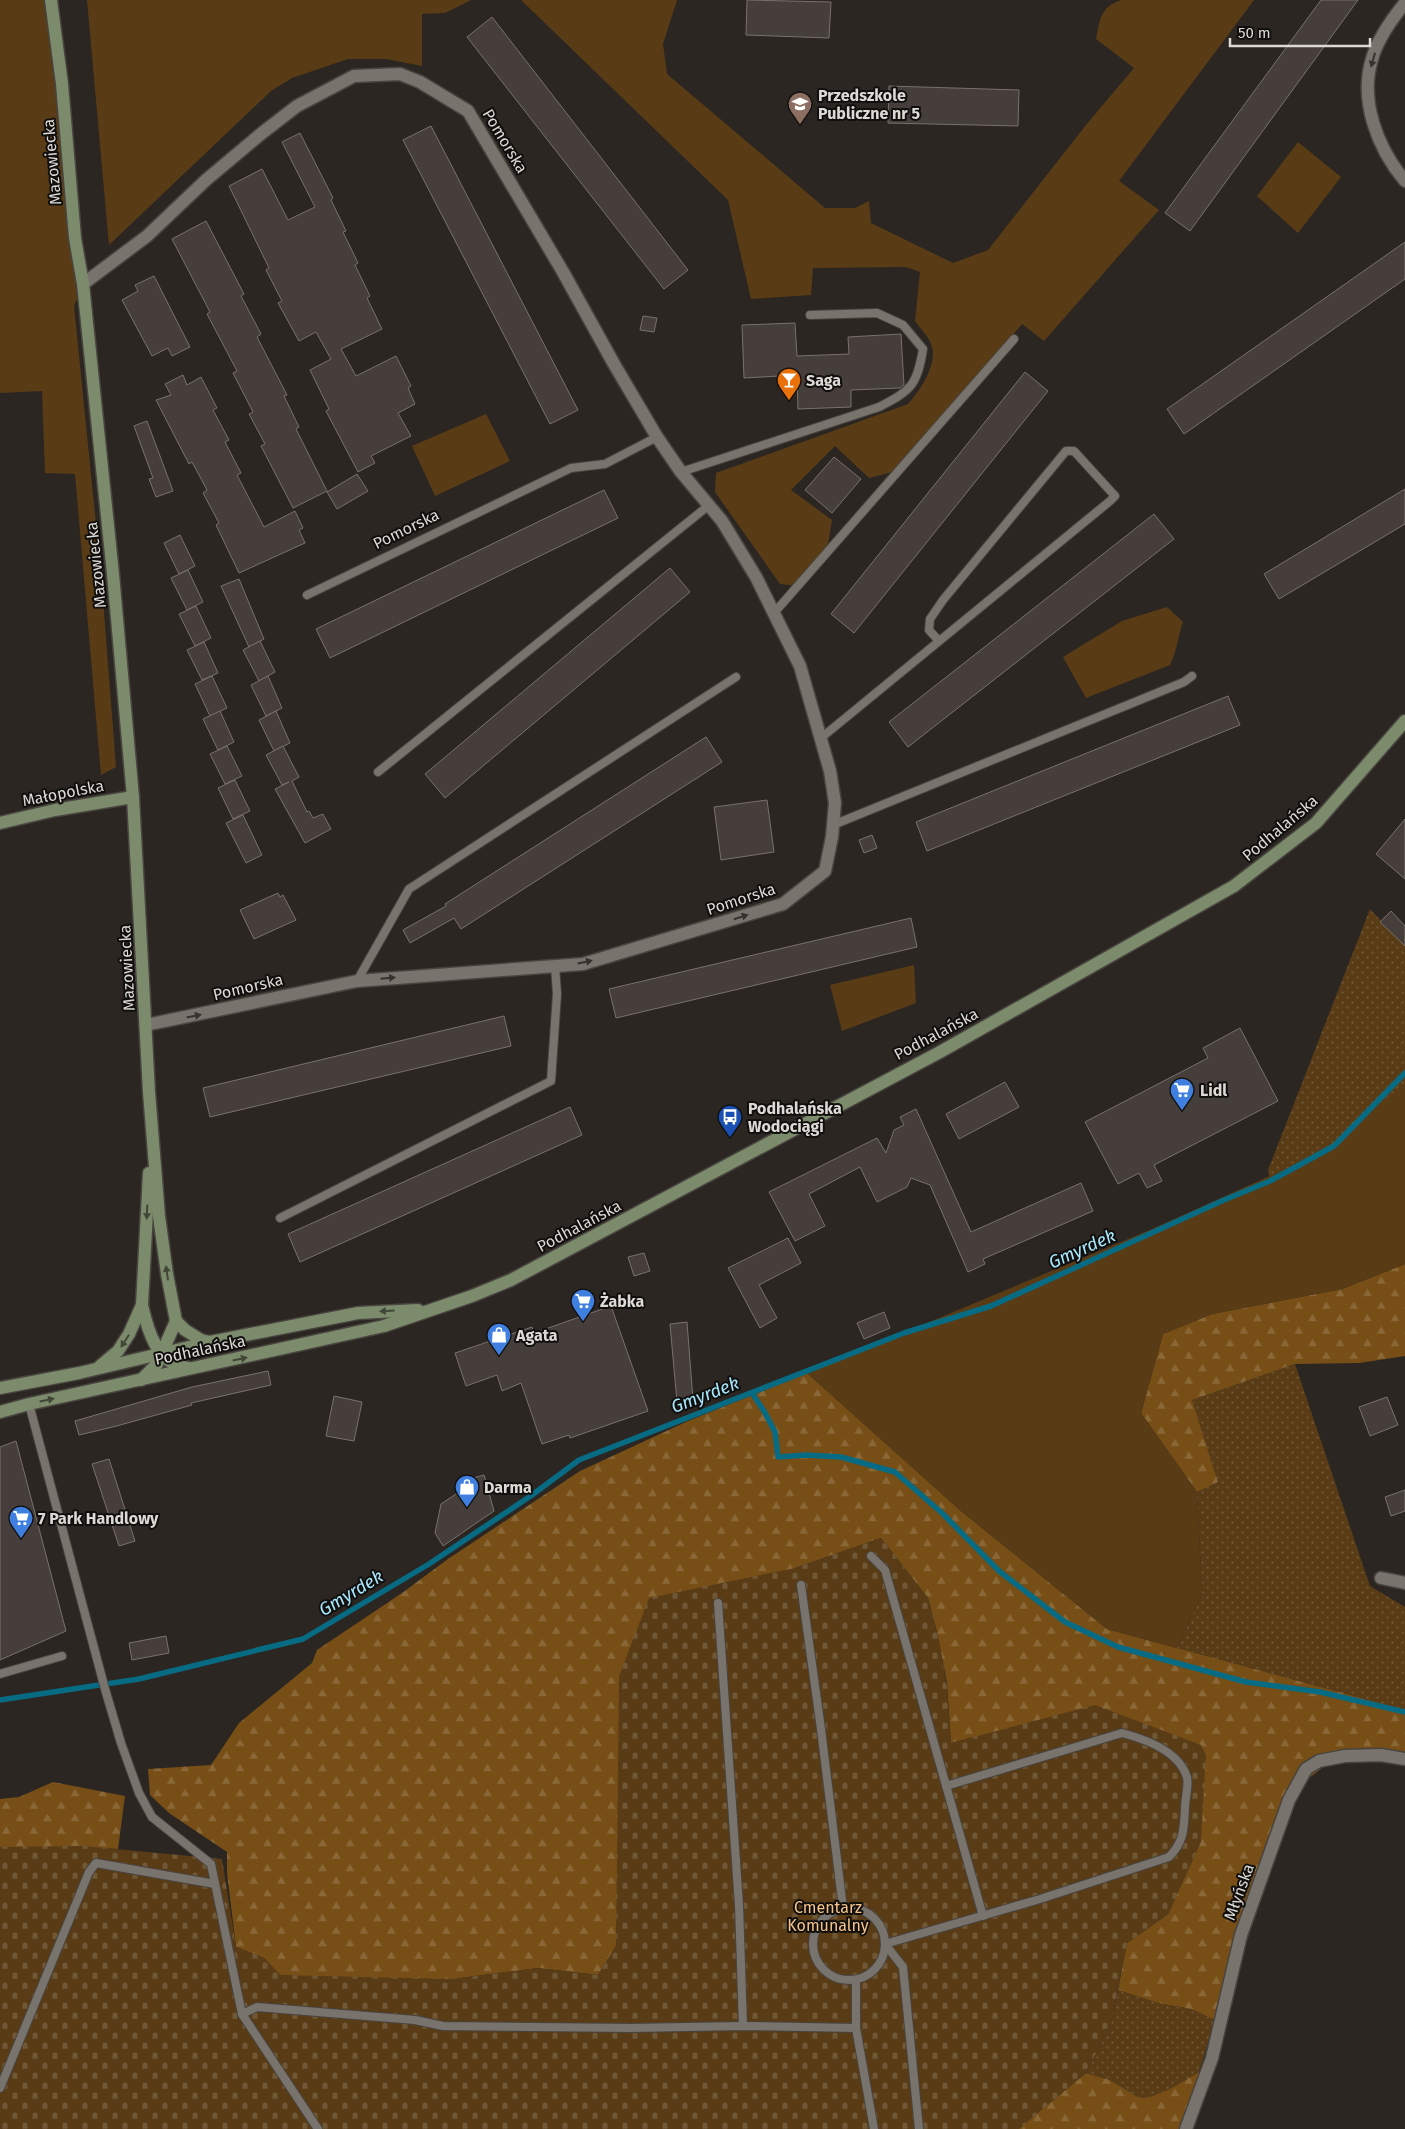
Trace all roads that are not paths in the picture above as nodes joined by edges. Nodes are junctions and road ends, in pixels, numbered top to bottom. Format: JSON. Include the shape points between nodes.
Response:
{"nodes":[{"id":1,"x":51,"y":0,"type":"edge"},
{"id":2,"x":1405,"y":3,"type":"edge"},
{"id":3,"x":1405,"y":181,"type":"edge"},
{"id":4,"x":83,"y":284,"type":"junction"},
{"id":5,"x":810,"y":315,"type":"dead end"},
{"id":6,"x":1014,"y":339,"type":"dead end"},
{"id":7,"x":656,"y":436,"type":"junction"},
{"id":8,"x":681,"y":472,"type":"junction"},
{"id":9,"x":708,"y":506,"type":"junction"},
{"id":10,"x":307,"y":595,"type":"dead end"},
{"id":11,"x":774,"y":613,"type":"junction"},
{"id":12,"x":939,"y":641,"type":"junction"},
{"id":13,"x":1192,"y":676,"type":"dead end"},
{"id":14,"x":736,"y":677,"type":"dead end"},
{"id":15,"x":1405,"y":721,"type":"edge"},
{"id":16,"x":821,"y":738,"type":"junction"},
{"id":17,"x":378,"y":772,"type":"dead end"},
{"id":18,"x":133,"y":798,"type":"junction"},
{"id":19,"x":0,"y":823,"type":"edge"},
{"id":20,"x":833,"y":825,"type":"junction"},
{"id":21,"x":555,"y":966,"type":"junction"},
{"id":22,"x":357,"y":980,"type":"junction"},
{"id":23,"x":146,"y":1025,"type":"junction"},
{"id":24,"x":152,"y":1128,"type":"junction"},
{"id":25,"x":280,"y":1218,"type":"dead end"},
{"id":26,"x":142,"y":1305,"type":"junction"},
{"id":27,"x":436,"y":1309,"type":"junction"},
{"id":28,"x":176,"y":1321,"type":"junction"},
{"id":29,"x":210,"y":1342,"type":"junction"},
{"id":30,"x":162,"y":1353,"type":"junction"},
{"id":31,"x":96,"y":1368,"type":"junction"},
{"id":32,"x":192,"y":1369,"type":"junction"},
{"id":33,"x":140,"y":1380,"type":"junction"},
{"id":34,"x":0,"y":1388,"type":"edge"},
{"id":35,"x":29,"y":1404,"type":"junction"},
{"id":36,"x":0,"y":1412,"type":"edge"},
{"id":37,"x":871,"y":1556,"type":"dead end"},
{"id":38,"x":1381,"y":1578,"type":"dead end"},
{"id":39,"x":1405,"y":1583,"type":"edge"},
{"id":40,"x":801,"y":1585,"type":"dead end"},
{"id":41,"x":718,"y":1603,"type":"dead end"},
{"id":42,"x":62,"y":1656,"type":"dead end"},
{"id":43,"x":0,"y":1674,"type":"edge"},
{"id":44,"x":1405,"y":1759,"type":"edge"},
{"id":45,"x":946,"y":1786,"type":"junction"},
{"id":46,"x":216,"y":1884,"type":"junction"},
{"id":47,"x":842,"y":1908,"type":"junction"},
{"id":48,"x":983,"y":1916,"type":"junction"},
{"id":49,"x":885,"y":1944,"type":"junction"},
{"id":50,"x":856,"y":1980,"type":"junction"},
{"id":51,"x":242,"y":2014,"type":"junction"},
{"id":52,"x":743,"y":2026,"type":"junction"},
{"id":53,"x":856,"y":2028,"type":"junction"},
{"id":54,"x":0,"y":2088,"type":"edge"},
{"id":55,"x":318,"y":2129,"type":"edge"},
{"id":56,"x":874,"y":2129,"type":"edge"},
{"id":57,"x":919,"y":2129,"type":"edge"},
{"id":58,"x":1186,"y":2129,"type":"edge"}],
"edges":[{"from":1,"to":4,"type":"street","name":"Mazowiecka","via":[[62,84],[75,238]]},
{"from":2,"to":3,"type":"street","one_way":true,"via":[[1382,36],[1372,59],[1367,90],[1376,132],[1384,151]]},
{"from":4,"to":7,"type":"street","name":"Pomorska","via":[[146,236],[206,180],[297,106],[354,76],[400,74],[420,82],[468,111]]},
{"from":4,"to":18,"type":"street","name":"Mazowiecka"},
{"from":5,"to":8,"type":"lane","via":[[877,313],[903,325],[923,348],[919,373],[904,394],[879,407]]},
{"from":6,"to":11,"type":"lane"},
{"from":7,"to":8,"type":"street","name":"Pomorska"},
{"from":7,"to":10,"type":"lane","name":"Pomorska","via":[[605,464],[571,468]]},
{"from":8,"to":9,"type":"street","name":"Pomorska"},
{"from":9,"to":11,"type":"street","name":"Pomorska","via":[[722,521]]},
{"from":9,"to":17,"type":"lane"},
{"from":11,"to":16,"type":"street","name":"Pomorska","via":[[800,666]]},
{"from":12,"to":12,"type":"lane","via":[[930,630],[930,619],[943,600],[1066,451],[1074,451],[1116,496]]},
{"from":12,"to":16,"type":"lane"},
{"from":13,"to":20,"type":"lane"},
{"from":14,"to":22,"type":"lane","via":[[409,889]]},
{"from":15,"to":27,"type":"street","name":"Podhalańska","via":[[1316,823],[1234,886],[940,1052],[511,1280]]},
{"from":16,"to":20,"type":"street","name":"Pomorska","via":[[835,803]]},
{"from":18,"to":19,"type":"street","name":"Małopolska","via":[[55,810]]},
{"from":18,"to":23,"type":"street","name":"Mazowiecka"},
{"from":21,"to":20,"type":"street","name":"Pomorska","one_way":true,"via":[[583,964],[783,904],[825,871]]},
{"from":22,"to":21,"type":"street","name":"Pomorska","one_way":true},
{"from":21,"to":25,"type":"lane","via":[[557,994],[552,1081]]},
{"from":23,"to":22,"type":"street","name":"Pomorska","one_way":true},
{"from":23,"to":24,"type":"street","name":"Mazowiecka"},
{"from":24,"to":26,"type":"street","name":"Mazowiecka","one_way":true},
{"from":28,"to":24,"type":"street","name":"Mazowiecka","one_way":true,"via":[[166,1274]]},
{"from":26,"to":30,"type":"street","name":"Mazowiecka","via":[[148,1332]]},
{"from":26,"to":31,"type":"street","name":"Mazowiecka","one_way":true,"via":[[118,1351]]},
{"from":27,"to":29,"type":"street","name":"Podhalańska","one_way":true,"via":[[358,1313]]},
{"from":32,"to":27,"type":"street","name":"Podhalańska","one_way":true,"via":[[384,1326]]},
{"from":28,"to":29,"type":"street","via":[[201,1340]]},
{"from":28,"to":30,"type":"street"},
{"from":29,"to":30,"type":"street","name":"Podhalańska"},
{"from":30,"to":31,"type":"street","name":"Podhalańska"},
{"from":30,"to":32,"type":"street","name":"Mazowiecka","via":[[175,1366]]},
{"from":30,"to":33,"type":"street","via":[[157,1364]]},
{"from":31,"to":34,"type":"street","name":"Podhalańska"},
{"from":32,"to":33,"type":"street","name":"Podhalańska"},
{"from":35,"to":33,"type":"street","name":"Podhalańska","one_way":true},
{"from":35,"to":36,"type":"street","name":"Podhalańska"},
{"from":35,"to":46,"type":"lane","via":[[105,1689],[138,1793],[152,1817],[211,1864]]},
{"from":37,"to":45,"type":"lane","via":[[885,1570]]},
{"from":38,"to":39,"type":"street"},
{"from":40,"to":47,"type":"lane","via":[[822,1729]]},
{"from":41,"to":52,"type":"lane","via":[[739,1906]]},
{"from":42,"to":43,"type":"lane"},
{"from":44,"to":58,"type":"street","name":"Młyńska","via":[[1381,1755],[1345,1756],[1319,1761],[1306,1769],[1289,1800],[1241,1935],[1212,2058]]},
{"from":45,"to":48,"type":"lane"},
{"from":45,"to":48,"type":"lane","via":[[1122,1733],[1147,1739],[1175,1758],[1187,1777],[1184,1827],[1179,1847],[1169,1858]]},
{"from":46,"to":51,"type":"lane"},
{"from":46,"to":54,"type":"lane","via":[[96,1863],[89,1872]]},
{"from":47,"to":49,"type":"lane","via":[[855,1908],[872,1916],[883,1932]]},
{"from":47,"to":50,"type":"lane","via":[[822,1918],[812,1939],[813,1951],[820,1966],[833,1977]]},
{"from":48,"to":49,"type":"lane"},
{"from":49,"to":50,"type":"lane","via":[[877,1967],[868,1976]]},
{"from":49,"to":57,"type":"lane","via":[[903,1967]]},
{"from":50,"to":53,"type":"lane"},
{"from":51,"to":52,"type":"lane","via":[[257,2007],[415,2020],[443,2026]]},
{"from":51,"to":55,"type":"lane"},
{"from":52,"to":53,"type":"lane"},
{"from":53,"to":56,"type":"lane"}]}
